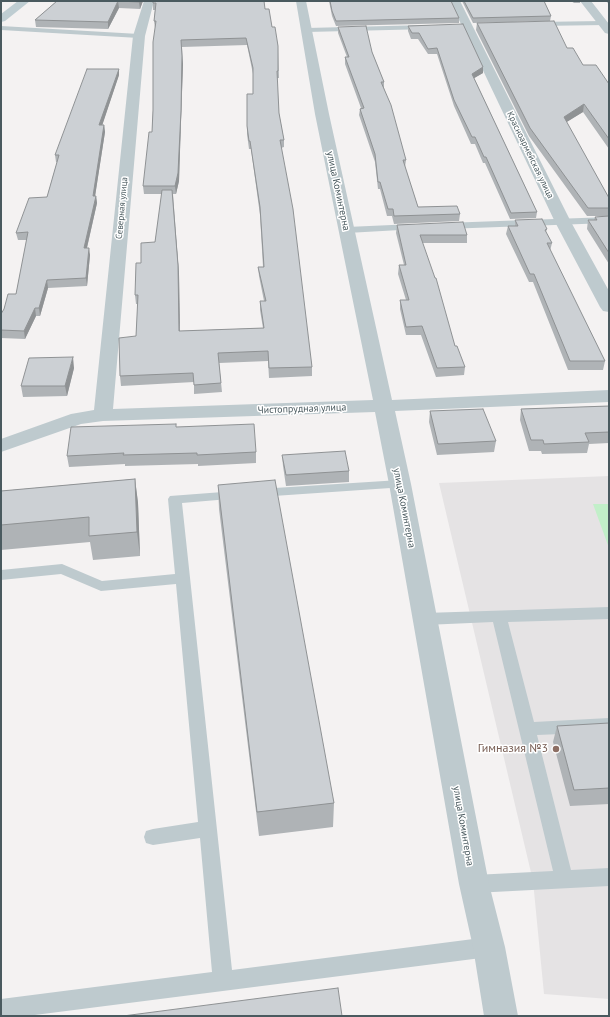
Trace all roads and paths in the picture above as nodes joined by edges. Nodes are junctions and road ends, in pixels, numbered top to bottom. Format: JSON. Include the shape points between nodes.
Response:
{"nodes":[{"id":1,"x":25,"y":1,"type":"edge"},
{"id":2,"x":149,"y":1,"type":"edge"},
{"id":3,"x":301,"y":1,"type":"edge"},
{"id":4,"x":455,"y":1,"type":"edge"},
{"id":5,"x":585,"y":1,"type":"edge"},
{"id":6,"x":1,"y":19,"type":"edge"},
{"id":7,"x":530,"y":24,"type":"edge"},
{"id":8,"x":434,"y":27,"type":"edge"},
{"id":9,"x":606,"y":27,"type":"edge"},
{"id":10,"x":1,"y":28,"type":"edge"},
{"id":11,"x":307,"y":30,"type":"junction"},
{"id":12,"x":139,"y":36,"type":"junction"},
{"id":13,"x":609,"y":220,"type":"edge"},
{"id":14,"x":563,"y":222,"type":"junction"},
{"id":15,"x":347,"y":230,"type":"junction"},
{"id":16,"x":609,"y":307,"type":"edge"},
{"id":17,"x":609,"y":396,"type":"edge"},
{"id":18,"x":383,"y":406,"type":"junction"},
{"id":19,"x":102,"y":415,"type":"junction"},
{"id":20,"x":1,"y":446,"type":"edge"},
{"id":21,"x":400,"y":484,"type":"junction"},
{"id":22,"x":1,"y":575,"type":"edge"},
{"id":23,"x":183,"y":578,"type":"junction"},
{"id":24,"x":609,"y":613,"type":"edge"},
{"id":25,"x":499,"y":617,"type":"junction"},
{"id":26,"x":425,"y":619,"type":"junction"},
{"id":27,"x":609,"y":725,"type":"edge"},
{"id":28,"x":526,"y":729,"type":"junction"},
{"id":29,"x":208,"y":829,"type":"junction"},
{"id":30,"x":153,"y":837,"type":"dead end"},
{"id":31,"x":609,"y":876,"type":"edge"},
{"id":32,"x":564,"y":879,"type":"junction"},
{"id":33,"x":474,"y":884,"type":"junction"},
{"id":34,"x":489,"y":947,"type":"junction"},
{"id":35,"x":223,"y":980,"type":"junction"},
{"id":36,"x":1,"y":1009,"type":"edge"},
{"id":37,"x":501,"y":1016,"type":"edge"}],
"edges":[{"from":1,"to":6,"type":"street"},
{"from":2,"to":12,"type":"street","name":"Северная улица"},
{"from":3,"to":11,"type":"street","name":"улица Коминтерна"},
{"from":4,"to":14,"type":"street","name":"Красноармейская улица"},
{"from":5,"to":9,"type":"street"},
{"from":7,"to":9,"type":"lane"},
{"from":8,"to":11,"type":"lane"},
{"from":10,"to":12,"type":"lane"},
{"from":11,"to":15,"type":"street","name":"улица Коминтерна"},
{"from":12,"to":19,"type":"street","name":"Северная улица"},
{"from":13,"to":14,"type":"lane"},
{"from":14,"to":15,"type":"lane"},
{"from":14,"to":16,"type":"street","name":"Красноармейская улица"},
{"from":15,"to":18,"type":"street","name":"улица Коминтерна"},
{"from":17,"to":18,"type":"street","name":"Чистопрудная улица"},
{"from":18,"to":19,"type":"street","name":"Чистопрудная улица"},
{"from":18,"to":21,"type":"street","name":"улица Коминтерна"},
{"from":19,"to":20,"type":"street","name":"Чистопрудная улица","via":[[78,418]]},
{"from":21,"to":23,"type":"lane","via":[[175,499]]},
{"from":21,"to":26,"type":"street","name":"улица Коминтерна"},
{"from":22,"to":23,"type":"lane","via":[[62,569],[101,586]]},
{"from":23,"to":29,"type":"lane"},
{"from":24,"to":25,"type":"lane"},
{"from":25,"to":26,"type":"lane"},
{"from":25,"to":28,"type":"lane"},
{"from":26,"to":33,"type":"street","name":"улица Коминтерна"},
{"from":27,"to":28,"type":"lane"},
{"from":28,"to":32,"type":"lane"},
{"from":29,"to":30,"type":"lane"},
{"from":29,"to":35,"type":"lane"},
{"from":31,"to":32,"type":"lane"},
{"from":32,"to":33,"type":"lane"},
{"from":33,"to":34,"type":"street","name":"улица Коминтерна"},
{"from":34,"to":35,"type":"lane"},
{"from":34,"to":37,"type":"street","name":"улица Коминтерна"},
{"from":35,"to":36,"type":"lane"}]}
